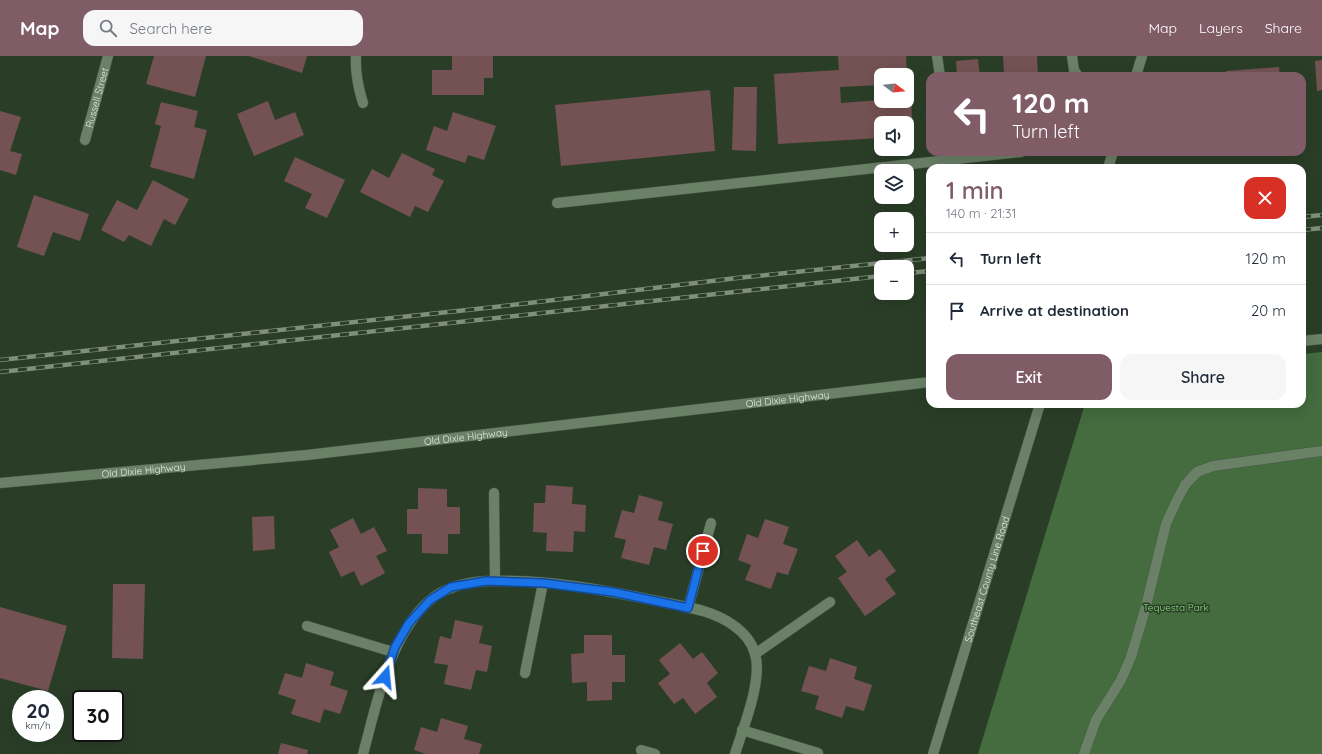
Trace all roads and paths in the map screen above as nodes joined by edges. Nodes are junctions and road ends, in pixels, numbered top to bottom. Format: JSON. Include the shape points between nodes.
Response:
{"nodes":[{"id":1,"x":108,"y":56,"type":"edge"},
{"id":2,"x":356,"y":56,"type":"edge"},
{"id":3,"x":937,"y":56,"type":"edge"},
{"id":4,"x":1072,"y":56,"type":"edge"},
{"id":5,"x":1142,"y":56,"type":"edge"},
{"id":6,"x":939,"y":72,"type":"edge"},
{"id":7,"x":1075,"y":72,"type":"edge"},
{"id":8,"x":1137,"y":72,"type":"edge"},
{"id":9,"x":363,"y":103,"type":"dead end"},
{"id":10,"x":86,"y":140,"type":"dead end"},
{"id":11,"x":950,"y":156,"type":"edge"},
{"id":12,"x":557,"y":203,"type":"dead end"},
{"id":13,"x":1322,"y":339,"type":"edge"},
{"id":14,"x":1306,"y":341,"type":"edge"},
{"id":15,"x":926,"y":382,"type":"edge"},
{"id":16,"x":1039,"y":408,"type":"edge"},
{"id":17,"x":1322,"y":451,"type":"edge"},
{"id":18,"x":0,"y":483,"type":"edge"},
{"id":19,"x":494,"y":493,"type":"dead end"},
{"id":20,"x":711,"y":523,"type":"dead end"},
{"id":21,"x":495,"y":581,"type":"junction"},
{"id":22,"x":543,"y":583,"type":"junction"},
{"id":23,"x":830,"y":602,"type":"dead end"},
{"id":24,"x":688,"y":608,"type":"junction"},
{"id":25,"x":307,"y":626,"type":"dead end"},
{"id":26,"x":393,"y":652,"type":"junction"},
{"id":27,"x":755,"y":654,"type":"junction"},
{"id":28,"x":525,"y":673,"type":"dead end"},
{"id":29,"x":742,"y":730,"type":"junction"},
{"id":30,"x":641,"y":750,"type":"dead end"},
{"id":31,"x":818,"y":753,"type":"dead end"},
{"id":32,"x":363,"y":754,"type":"edge"},
{"id":33,"x":655,"y":754,"type":"edge"},
{"id":34,"x":735,"y":754,"type":"edge"},
{"id":35,"x":933,"y":754,"type":"edge"},
{"id":36,"x":1084,"y":754,"type":"edge"}],
"edges":[{"from":1,"to":10,"type":"street","name":"Russell Street"},
{"from":2,"to":9,"type":"street","via":[[358,88]]},
{"from":3,"to":6,"type":"street"},
{"from":4,"to":7,"type":"street"},
{"from":5,"to":8,"type":"street"},
{"from":11,"to":12,"type":"street"},
{"from":13,"to":14,"type":"street"},
{"from":15,"to":18,"type":"street","name":"Old Dixie Highway","via":[[330,452]]},
{"from":16,"to":35,"type":"street","name":"Southeast County Line Road"},
{"from":17,"to":36,"type":"street","via":[[1212,466],[1196,472],[1184,486],[1166,524],[1131,657],[1121,680],[1096,720]]},
{"from":19,"to":21,"type":"street"},
{"from":20,"to":24,"type":"street"},
{"from":21,"to":22,"type":"street"},
{"from":21,"to":26,"type":"street","via":[[451,587],[430,600],[409,623]]},
{"from":22,"to":24,"type":"street","via":[[613,592]]},
{"from":22,"to":28,"type":"street"},
{"from":23,"to":27,"type":"street"},
{"from":24,"to":27,"type":"street","via":[[704,611],[732,624],[746,635]]},
{"from":25,"to":26,"type":"street"},
{"from":26,"to":32,"type":"street"},
{"from":27,"to":29,"type":"street","via":[[757,671],[754,691]]},
{"from":29,"to":31,"type":"street"},
{"from":29,"to":34,"type":"street"},
{"from":30,"to":33,"type":"street"}]}
